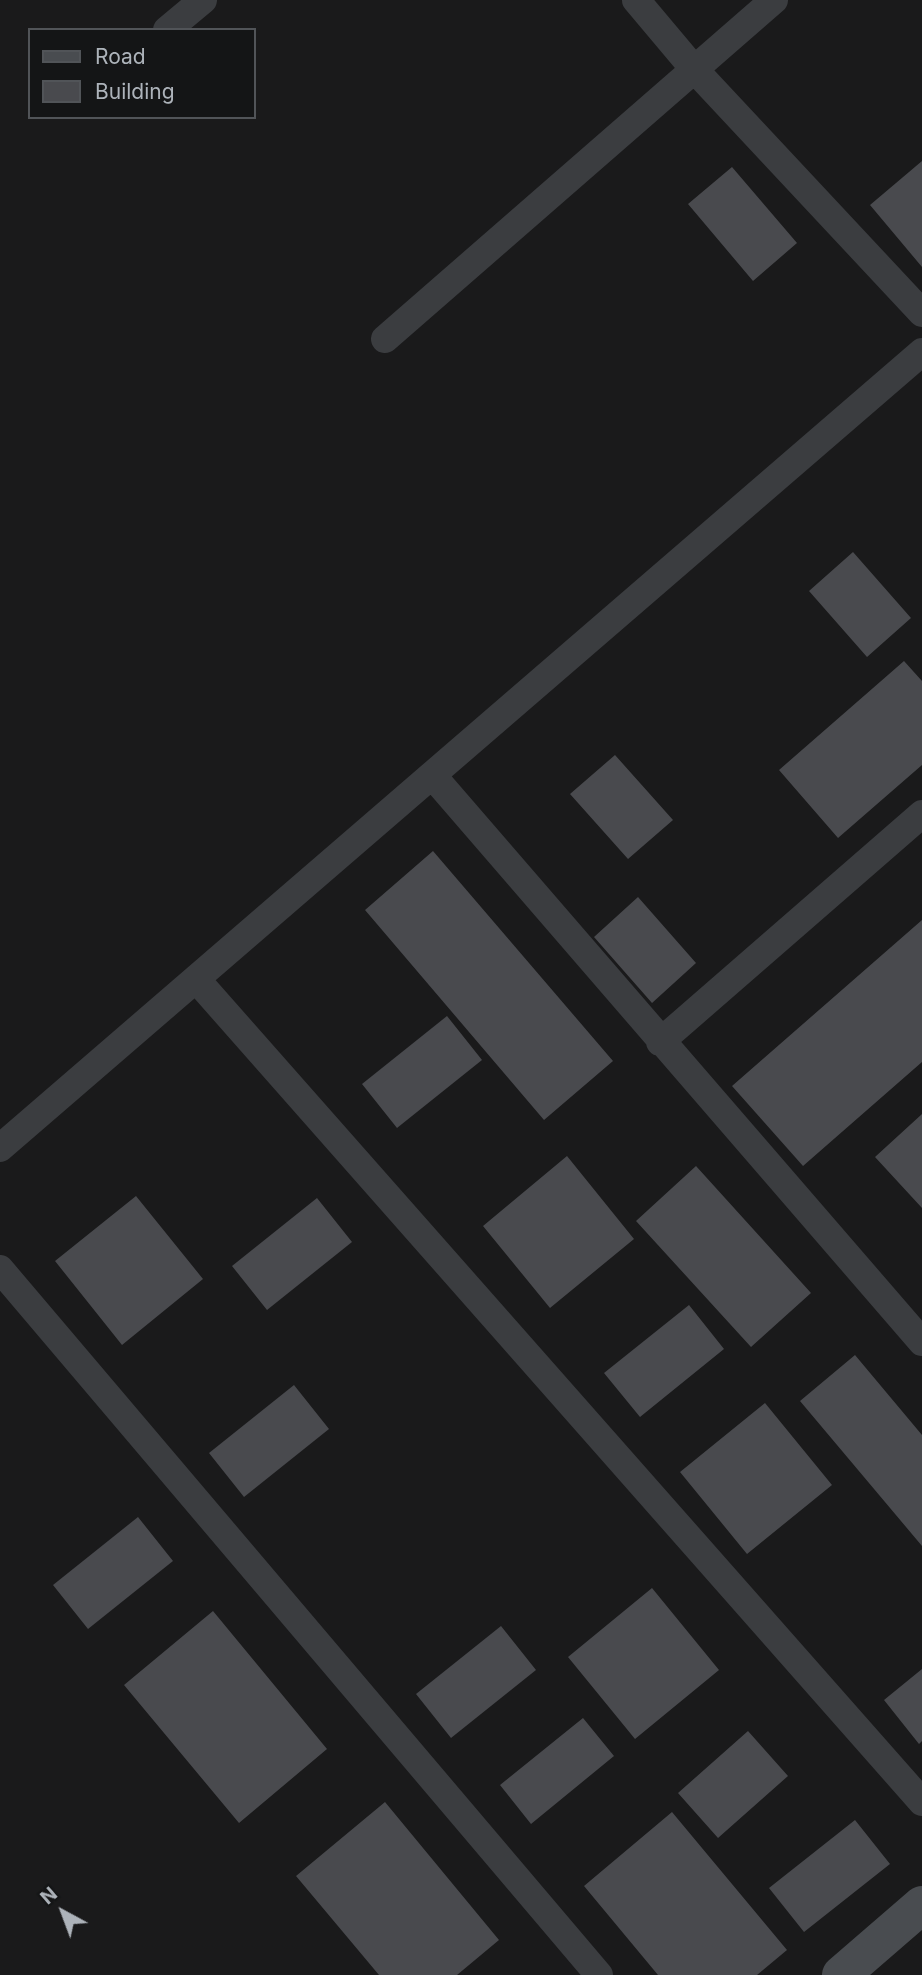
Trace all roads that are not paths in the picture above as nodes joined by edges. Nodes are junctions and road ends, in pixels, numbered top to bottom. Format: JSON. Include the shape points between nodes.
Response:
{"nodes":[{"id":1,"x":202,"y":0,"type":"edge"},
{"id":2,"x":636,"y":0,"type":"edge"},
{"id":3,"x":774,"y":0,"type":"edge"},
{"id":4,"x":169,"y":28,"type":"edge"},
{"id":5,"x":694,"y":69,"type":"junction"},
{"id":6,"x":922,"y":313,"type":"edge"},
{"id":7,"x":385,"y":339,"type":"dead end"},
{"id":8,"x":922,"y":352,"type":"edge"},
{"id":9,"x":432,"y":775,"type":"junction"},
{"id":10,"x":922,"y":814,"type":"edge"},
{"id":11,"x":197,"y":979,"type":"junction"},
{"id":12,"x":660,"y":1042,"type":"junction"},
{"id":13,"x":0,"y":1148,"type":"edge"},
{"id":14,"x":0,"y":1269,"type":"edge"},
{"id":15,"x":916,"y":1323,"type":"edge"},
{"id":16,"x":922,"y":1802,"type":"edge"},
{"id":17,"x":922,"y":1905,"type":"edge"},
{"id":18,"x":599,"y":1975,"type":"edge"},
{"id":19,"x":841,"y":1975,"type":"edge"}],
"edges":[{"from":1,"to":4,"type":"street"},
{"from":2,"to":5,"type":"street"},
{"from":3,"to":5,"type":"street"},
{"from":5,"to":6,"type":"street"},
{"from":5,"to":7,"type":"street"},
{"from":8,"to":9,"type":"street"},
{"from":9,"to":11,"type":"street"},
{"from":9,"to":12,"type":"street"},
{"from":10,"to":12,"type":"street"},
{"from":11,"to":13,"type":"street"},
{"from":11,"to":16,"type":"street"},
{"from":12,"to":15,"type":"street"},
{"from":14,"to":18,"type":"street"},
{"from":17,"to":19,"type":"street"}]}
